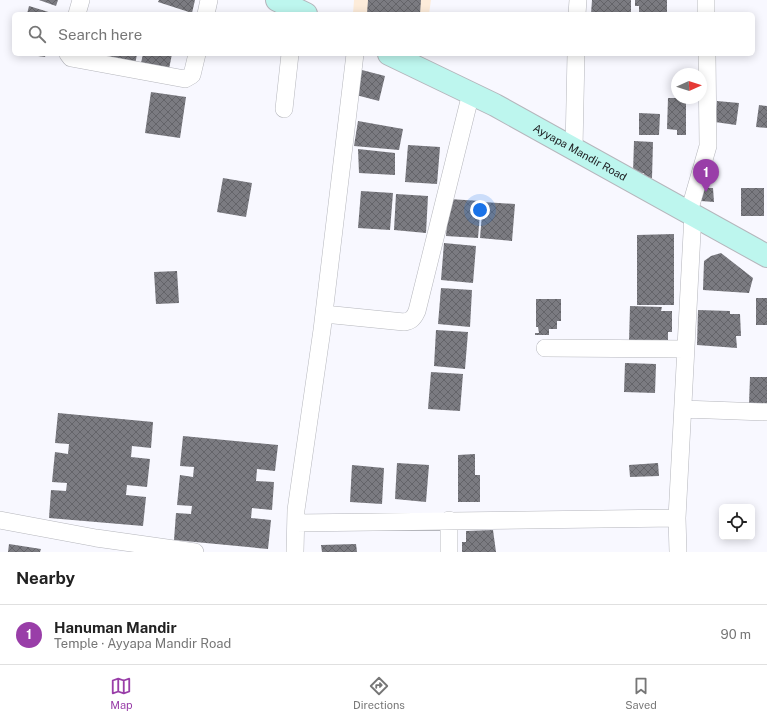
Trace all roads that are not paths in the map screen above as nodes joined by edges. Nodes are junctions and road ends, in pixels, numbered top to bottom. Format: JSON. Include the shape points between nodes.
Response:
{"nodes":[{"id":1,"x":81,"y":0,"type":"edge"},
{"id":2,"x":209,"y":0,"type":"edge"},
{"id":3,"x":578,"y":0,"type":"edge"},
{"id":4,"x":706,"y":0,"type":"edge"},
{"id":5,"x":78,"y":12,"type":"edge"},
{"id":6,"x":206,"y":12,"type":"edge"},
{"id":7,"x":578,"y":12,"type":"edge"},
{"id":8,"x":706,"y":12,"type":"edge"},
{"id":9,"x":70,"y":56,"type":"edge"},
{"id":10,"x":197,"y":56,"type":"edge"},
{"id":11,"x":290,"y":56,"type":"edge"},
{"id":12,"x":355,"y":56,"type":"edge"},
{"id":13,"x":393,"y":56,"type":"edge"},
{"id":14,"x":576,"y":56,"type":"edge"},
{"id":15,"x":707,"y":56,"type":"edge"},
{"id":16,"x":471,"y":93,"type":"junction"},
{"id":17,"x":284,"y":109,"type":"dead end"},
{"id":18,"x":574,"y":148,"type":"junction"},
{"id":19,"x":691,"y":213,"type":"junction"},
{"id":20,"x":767,"y":256,"type":"edge"},
{"id":21,"x":324,"y":314,"type":"junction"},
{"id":22,"x":545,"y":348,"type":"dead end"},
{"id":23,"x":686,"y":349,"type":"junction"},
{"id":24,"x":683,"y":409,"type":"junction"},
{"id":25,"x":767,"y":412,"type":"edge"},
{"id":26,"x":678,"y":518,"type":"junction"},
{"id":27,"x":0,"y":520,"type":"edge"},
{"id":28,"x":449,"y":520,"type":"junction"},
{"id":29,"x":296,"y":523,"type":"junction"},
{"id":30,"x":195,"y":552,"type":"edge"},
{"id":31,"x":295,"y":552,"type":"edge"},
{"id":32,"x":449,"y":552,"type":"edge"},
{"id":33,"x":678,"y":552,"type":"edge"}],
"edges":[{"from":1,"to":5,"type":"street"},
{"from":2,"to":6,"type":"street"},
{"from":3,"to":7,"type":"street"},
{"from":4,"to":8,"type":"street"},
{"from":9,"to":10,"type":"street","via":[[185,79],[192,75]]},
{"from":11,"to":17,"type":"street"},
{"from":12,"to":21,"type":"street"},
{"from":13,"to":16,"type":"street","name":"Ayyapa Mandir Road"},
{"from":14,"to":18,"type":"street"},
{"from":15,"to":19,"type":"street","via":[[708,146]]},
{"from":16,"to":18,"type":"street","name":"Ayyapa Mandir Road"},
{"from":16,"to":21,"type":"street","via":[[414,317],[404,322]]},
{"from":18,"to":19,"type":"street","name":"Ayyapa Mandir Road"},
{"from":19,"to":20,"type":"street","name":"Ayyapa Mandir Road"},
{"from":19,"to":23,"type":"street"},
{"from":21,"to":29,"type":"street"},
{"from":22,"to":23,"type":"street"},
{"from":23,"to":24,"type":"street"},
{"from":24,"to":25,"type":"street"},
{"from":24,"to":26,"type":"street"},
{"from":26,"to":28,"type":"street"},
{"from":26,"to":33,"type":"street"},
{"from":27,"to":30,"type":"street","via":[[96,538]]},
{"from":28,"to":29,"type":"street"},
{"from":28,"to":32,"type":"street"},
{"from":29,"to":31,"type":"street"}]}
